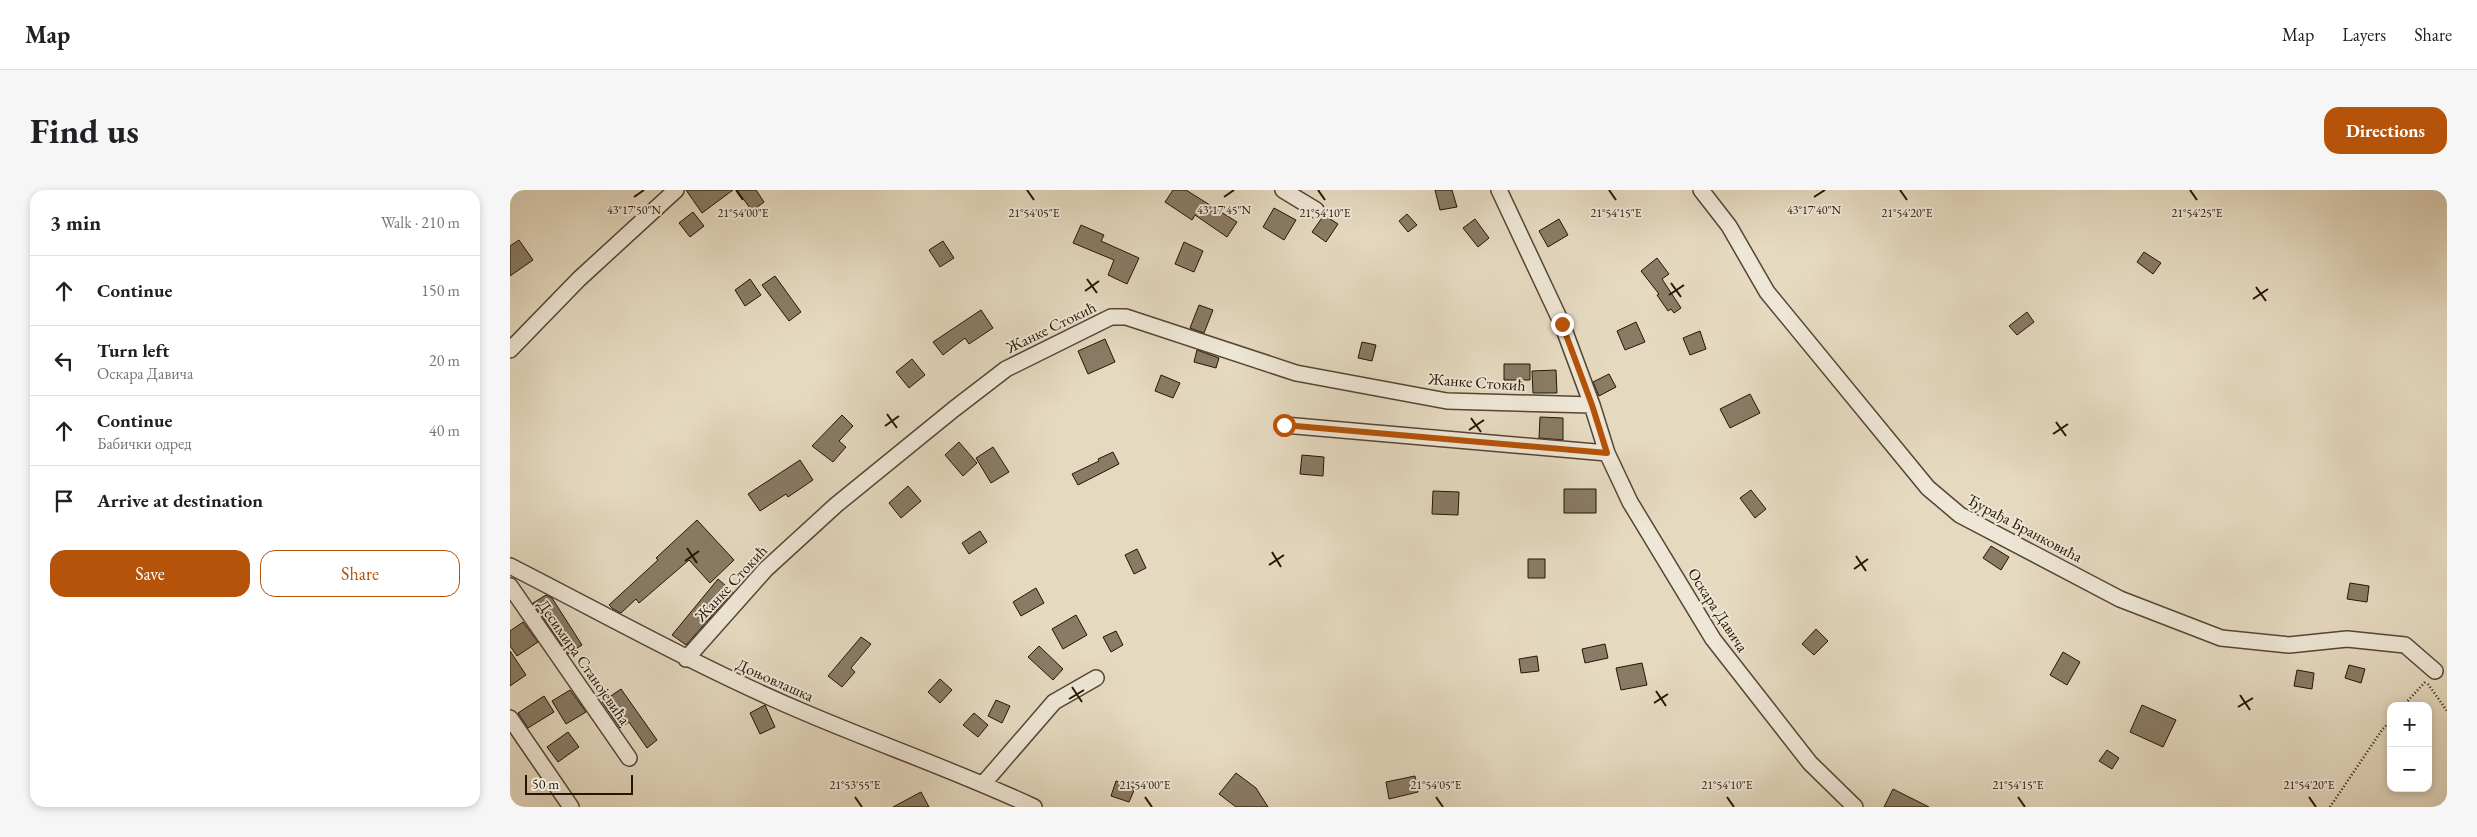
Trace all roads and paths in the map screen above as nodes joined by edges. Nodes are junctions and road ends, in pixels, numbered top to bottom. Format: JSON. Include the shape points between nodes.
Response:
{"nodes":[{"id":1,"x":676,"y":190,"type":"edge"},
{"id":2,"x":1283,"y":190,"type":"edge"},
{"id":3,"x":1499,"y":190,"type":"edge"},
{"id":4,"x":1701,"y":190,"type":"edge"},
{"id":5,"x":1316,"y":210,"type":"dead end"},
{"id":6,"x":510,"y":350,"type":"edge"},
{"id":7,"x":1592,"y":405,"type":"junction"},
{"id":8,"x":1284,"y":425,"type":"dead end"},
{"id":9,"x":1607,"y":453,"type":"junction"},
{"id":10,"x":510,"y":566,"type":"edge"},
{"id":11,"x":510,"y":586,"type":"edge"},
{"id":12,"x":686,"y":658,"type":"junction"},
{"id":13,"x":2430,"y":676,"type":"joint"},
{"id":14,"x":1096,"y":678,"type":"dead end"},
{"id":15,"x":2447,"y":711,"type":"edge"},
{"id":16,"x":510,"y":718,"type":"edge"},
{"id":17,"x":2387,"y":724,"type":"edge"},
{"id":18,"x":629,"y":758,"type":"dead end"},
{"id":19,"x":983,"y":784,"type":"junction"},
{"id":20,"x":571,"y":807,"type":"edge"},
{"id":21,"x":1034,"y":807,"type":"edge"},
{"id":22,"x":1855,"y":807,"type":"edge"},
{"id":23,"x":2330,"y":807,"type":"edge"}],
"edges":[{"from":1,"to":6,"type":"street","via":[[579,279]]},
{"from":2,"to":5,"type":"street"},
{"from":3,"to":7,"type":"street","name":"Оскара Давича","via":[[1562,324]]},
{"from":4,"to":13,"type":"street","name":"Ђурађа Бранковића","via":[[1729,226],[1767,292],[1928,488],[1960,515],[2120,599],[2221,638],[2289,645],[2347,639],[2405,645]]},
{"from":7,"to":9,"type":"street","name":"Оскара Давича"},
{"from":7,"to":12,"type":"street","name":"Жанке Стокић","via":[[1447,401],[1296,373],[1126,317],[1111,317],[1006,369],[954,409],[836,505],[766,569]]},
{"from":8,"to":9,"type":"street"},
{"from":9,"to":22,"type":"street","name":"Оскара Давича","via":[[1630,502],[1713,639],[1810,763]]},
{"from":10,"to":12,"type":"street","name":"Доњовлашка"},
{"from":11,"to":18,"type":"street","name":"Десимира Станојевића"},
{"from":12,"to":19,"type":"street","name":"Доњовлашка","via":[[806,713]]},
{"from":13,"to":15,"type":"path"},
{"from":14,"to":19,"type":"street","via":[[1054,702]]},
{"from":16,"to":20,"type":"street"},
{"from":17,"to":23,"type":"path"},
{"from":19,"to":21,"type":"street","name":"Доњовлашка"}]}
